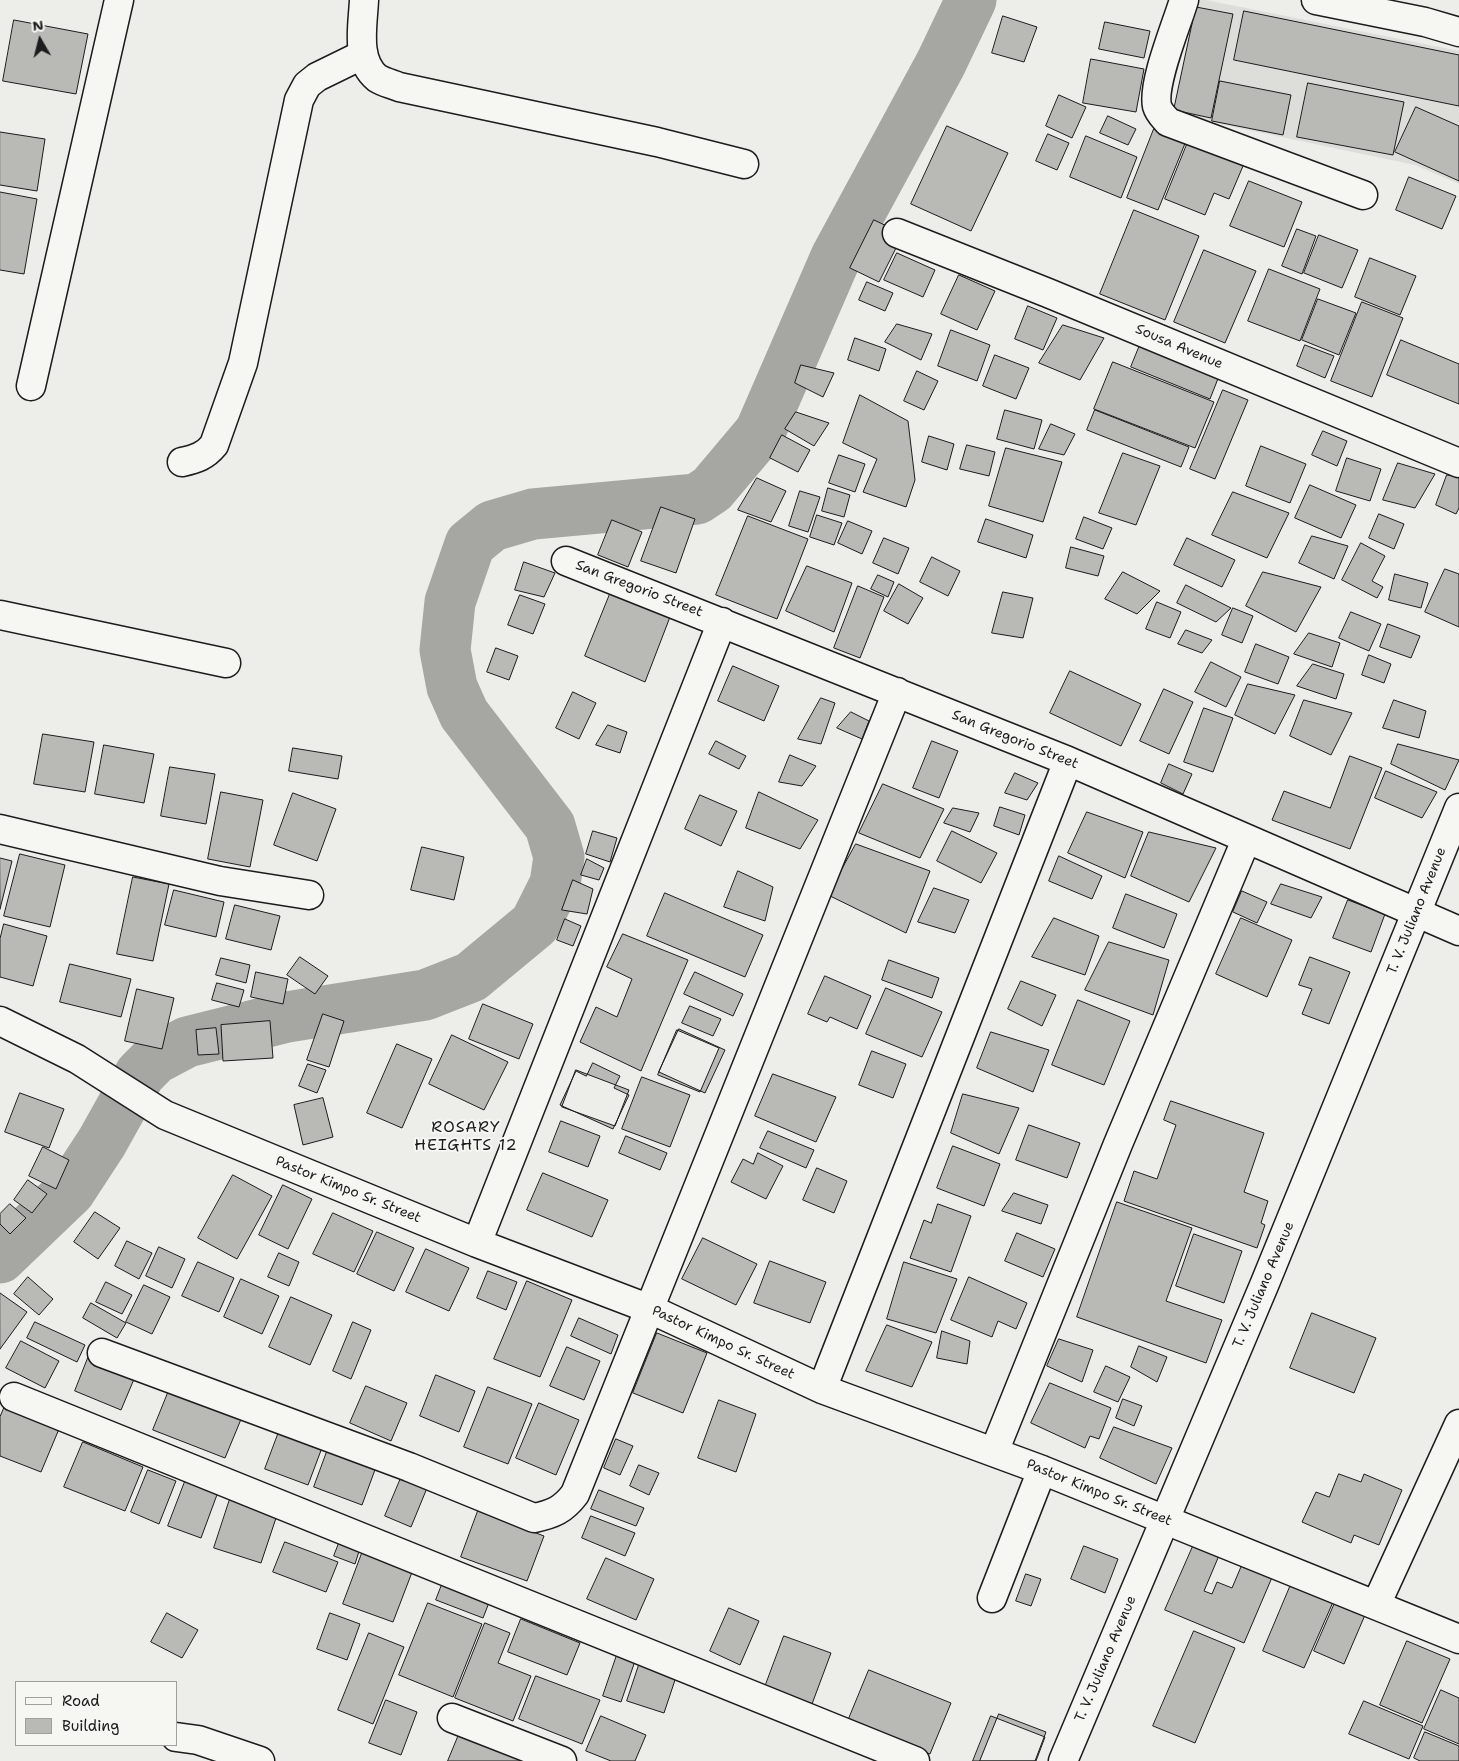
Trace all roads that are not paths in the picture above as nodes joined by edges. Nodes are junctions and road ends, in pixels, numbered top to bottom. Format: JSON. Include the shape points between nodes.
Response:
{"nodes":[{"id":1,"x":119,"y":0,"type":"edge"},
{"id":2,"x":364,"y":0,"type":"edge"},
{"id":3,"x":1184,"y":0,"type":"edge"},
{"id":4,"x":1316,"y":0,"type":"edge"},
{"id":5,"x":1459,"y":32,"type":"edge"},
{"id":6,"x":362,"y":55,"type":"junction"},
{"id":7,"x":744,"y":164,"type":"dead end"},
{"id":8,"x":1363,"y":195,"type":"dead end"},
{"id":9,"x":897,"y":233,"type":"dead end"},
{"id":10,"x":31,"y":386,"type":"dead end"},
{"id":11,"x":182,"y":462,"type":"dead end"},
{"id":12,"x":1459,"y":463,"type":"edge"},
{"id":13,"x":566,"y":561,"type":"dead end"},
{"id":14,"x":0,"y":614,"type":"edge"},
{"id":15,"x":722,"y":622,"type":"junction"},
{"id":16,"x":226,"y":663,"type":"dead end"},
{"id":17,"x":897,"y":692,"type":"junction"},
{"id":18,"x":1068,"y":761,"type":"junction"},
{"id":19,"x":1459,"y":808,"type":"edge"},
{"id":20,"x":0,"y":829,"type":"edge"},
{"id":21,"x":1246,"y":840,"type":"junction"},
{"id":22,"x":309,"y":894,"type":"dead end"},
{"id":23,"x":1416,"y":913,"type":"junction"},
{"id":24,"x":1459,"y":931,"type":"edge"},
{"id":25,"x":0,"y":1021,"type":"edge"},
{"id":26,"x":477,"y":1243,"type":"junction"},
{"id":27,"x":650,"y":1309,"type":"junction"},
{"id":28,"x":102,"y":1353,"type":"dead end"},
{"id":29,"x":822,"y":1389,"type":"junction"},
{"id":30,"x":14,"y":1398,"type":"dead end"},
{"id":31,"x":1459,"y":1424,"type":"edge"},
{"id":32,"x":994,"y":1452,"type":"junction"},
{"id":33,"x":1042,"y":1470,"type":"junction"},
{"id":34,"x":1165,"y":1519,"type":"junction"},
{"id":35,"x":992,"y":1598,"type":"dead end"},
{"id":36,"x":1376,"y":1604,"type":"junction"},
{"id":37,"x":1459,"y":1639,"type":"edge"},
{"id":38,"x":452,"y":1718,"type":"dead end"},
{"id":39,"x":178,"y":1737,"type":"edge"},
{"id":40,"x":260,"y":1761,"type":"edge"},
{"id":41,"x":562,"y":1761,"type":"edge"},
{"id":42,"x":915,"y":1761,"type":"edge"},
{"id":43,"x":1063,"y":1761,"type":"edge"}],
"edges":[{"from":1,"to":10,"type":"street"},
{"from":2,"to":6,"type":"street"},
{"from":3,"to":8,"type":"street","via":[[1158,83],[1157,104],[1164,118]]},
{"from":4,"to":5,"type":"street"},
{"from":6,"to":7,"type":"street","via":[[378,78],[399,87],[657,142]]},
{"from":6,"to":11,"type":"street","via":[[317,77],[307,85],[299,100],[243,363],[214,445],[207,454]]},
{"from":9,"to":12,"type":"street","name":"Sousa Avenue"},
{"from":13,"to":15,"type":"street","name":"San Gregorio Street"},
{"from":14,"to":16,"type":"street"},
{"from":15,"to":17,"type":"street","name":"San Gregorio Street"},
{"from":15,"to":26,"type":"street"},
{"from":17,"to":18,"type":"street","name":"San Gregorio Street"},
{"from":17,"to":27,"type":"street"},
{"from":18,"to":21,"type":"street","name":"San Gregorio Street"},
{"from":18,"to":29,"type":"street"},
{"from":19,"to":23,"type":"street","name":"T. V. Juliano Avenue"},
{"from":20,"to":22,"type":"street","via":[[220,882]]},
{"from":21,"to":23,"type":"street","name":"San Gregorio Street"},
{"from":21,"to":32,"type":"street","via":[[1118,1144]]},
{"from":23,"to":24,"type":"street","name":"San Gregorio Street"},
{"from":23,"to":34,"type":"street","name":"T. V. Juliano Avenue"},
{"from":25,"to":26,"type":"street","name":"Pastor Kimpo Sr. Street","via":[[77,1059],[165,1115]]},
{"from":26,"to":27,"type":"street","name":"Pastor Kimpo Sr. Street"},
{"from":27,"to":28,"type":"street","via":[[576,1494],[553,1514],[534,1518],[409,1467]]},
{"from":27,"to":29,"type":"street","name":"Pastor Kimpo Sr. Street"},
{"from":29,"to":32,"type":"street","name":"Pastor Kimpo Sr. Street"},
{"from":30,"to":42,"type":"street"},
{"from":31,"to":36,"type":"street"},
{"from":32,"to":33,"type":"street","name":"Pastor Kimpo Sr. Street"},
{"from":33,"to":34,"type":"street","name":"Pastor Kimpo Sr. Street"},
{"from":33,"to":35,"type":"street"},
{"from":34,"to":36,"type":"street","name":"Pastor Kimpo Sr. Street"},
{"from":34,"to":43,"type":"street","name":"T. V. Juliano Avenue"},
{"from":36,"to":37,"type":"street","name":"Pastor Kimpo Sr. Street"},
{"from":38,"to":41,"type":"street"},
{"from":39,"to":40,"type":"street","via":[[198,1740]]}]}
